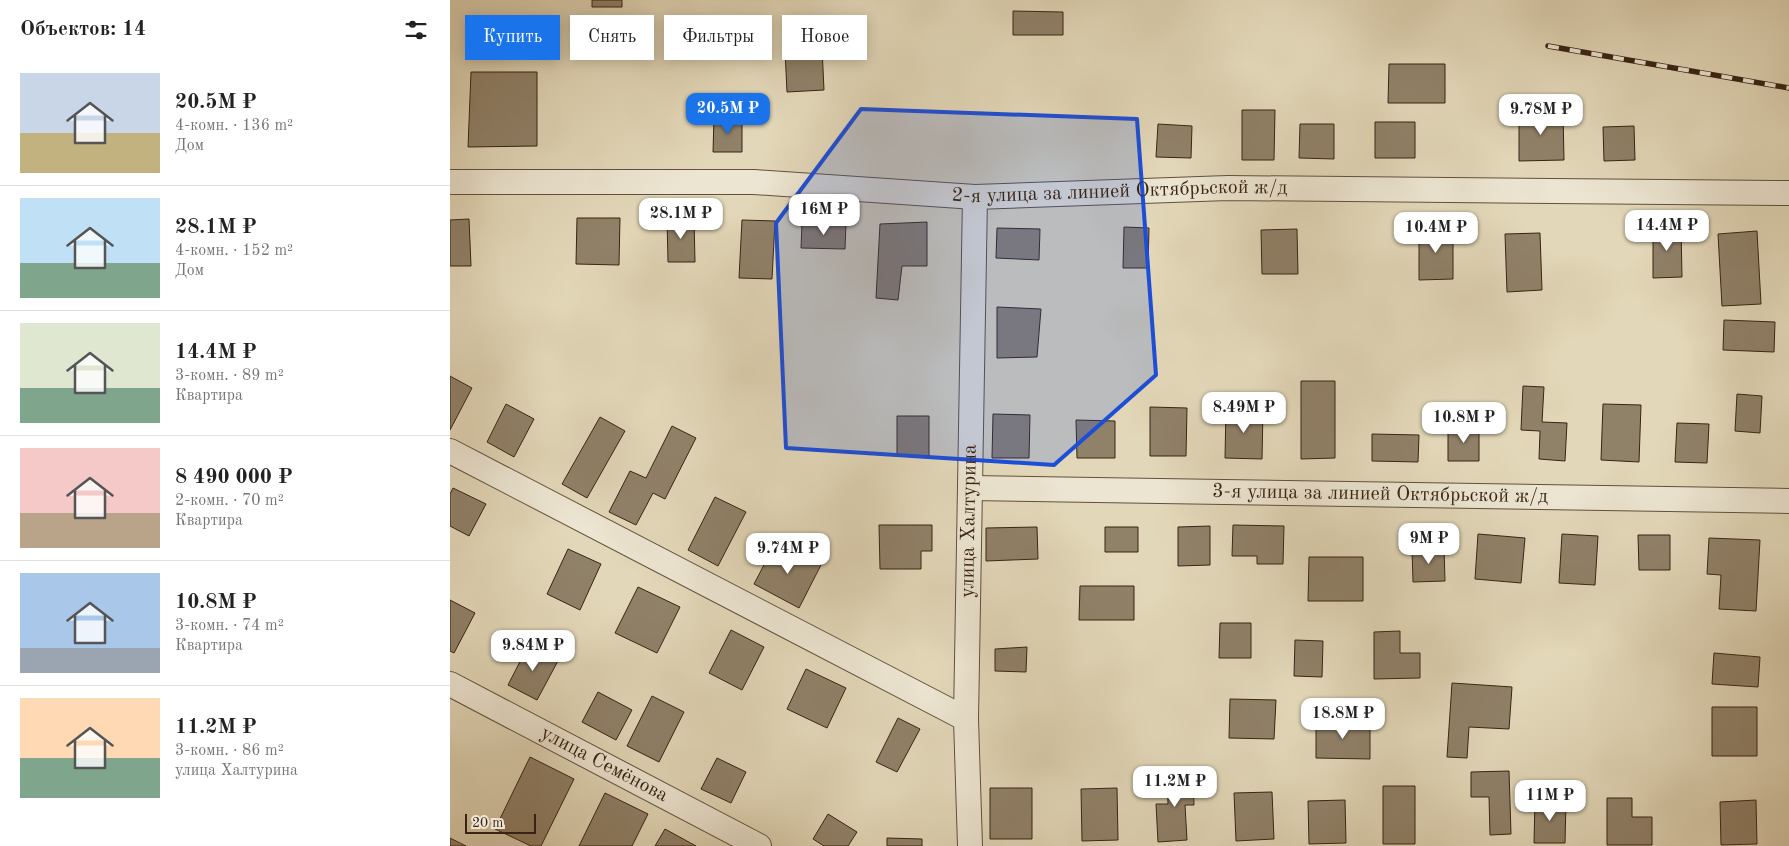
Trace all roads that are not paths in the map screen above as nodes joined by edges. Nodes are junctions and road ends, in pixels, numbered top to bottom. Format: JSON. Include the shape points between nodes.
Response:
{"nodes":[{"id":1,"x":450,"y":182,"type":"edge"},
{"id":2,"x":1789,"y":193,"type":"edge"},
{"id":3,"x":975,"y":197,"type":"junction"},
{"id":4,"x":450,"y":451,"type":"edge"},
{"id":5,"x":970,"y":488,"type":"junction"},
{"id":6,"x":1789,"y":501,"type":"edge"},
{"id":7,"x":450,"y":684,"type":"edge"},
{"id":8,"x":966,"y":719,"type":"junction"},
{"id":9,"x":759,"y":846,"type":"edge"},
{"id":10,"x":970,"y":846,"type":"edge"}],
"edges":[{"from":1,"to":3,"type":"street","name":"2-я улица за линией Октябрьской ж/д","via":[[754,182]]},
{"from":2,"to":3,"type":"street","name":"2-я улица за линией Октябрьской ж/д","via":[[1228,188]]},
{"from":3,"to":5,"type":"street","name":"улица Халтурина"},
{"from":4,"to":8,"type":"street"},
{"from":5,"to":6,"type":"street","name":"3-я улица за линией Октябрьской ж/д"},
{"from":5,"to":8,"type":"street","name":"улица Халтурина"},
{"from":7,"to":9,"type":"street","name":"улица Семёнова"},
{"from":8,"to":10,"type":"street","name":"улица Халтурина"}]}
